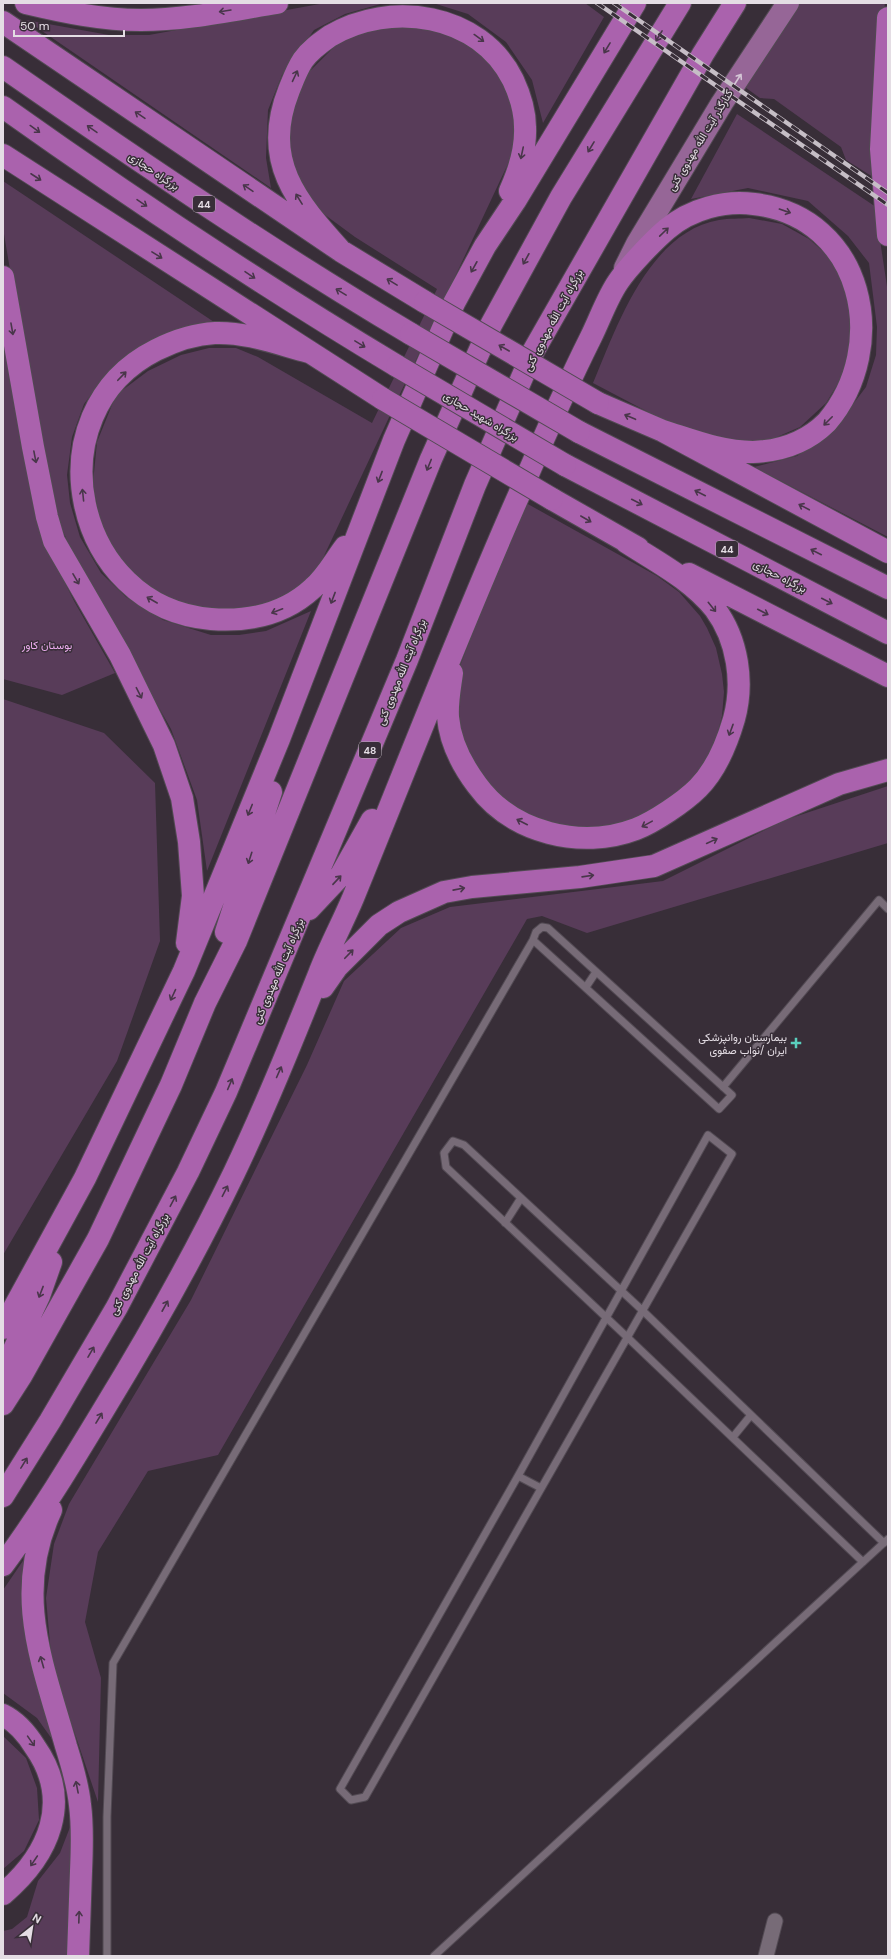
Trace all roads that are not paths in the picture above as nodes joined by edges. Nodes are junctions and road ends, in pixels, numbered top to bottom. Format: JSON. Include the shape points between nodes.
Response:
{"nodes":[{"id":1,"x":26,"y":3,"type":"edge"},
{"id":2,"x":277,"y":3,"type":"edge"},
{"id":3,"x":635,"y":3,"type":"edge"},
{"id":4,"x":680,"y":3,"type":"edge"},
{"id":5,"x":735,"y":3,"type":"edge"},
{"id":6,"x":788,"y":3,"type":"edge"},
{"id":7,"x":888,"y":18,"type":"edge"},
{"id":8,"x":3,"y":22,"type":"edge"},
{"id":9,"x":3,"y":66,"type":"edge"},
{"id":10,"x":3,"y":107,"type":"edge"},
{"id":11,"x":3,"y":155,"type":"edge"},
{"id":12,"x":888,"y":235,"type":"edge"},
{"id":13,"x":485,"y":246,"type":"junction"},
{"id":14,"x":341,"y":251,"type":"junction"},
{"id":15,"x":3,"y":277,"type":"edge"},
{"id":16,"x":618,"y":281,"type":"junction"},
{"id":17,"x":310,"y":352,"type":"junction"},
{"id":18,"x":663,"y":431,"type":"junction"},
{"id":19,"x":565,"y":465,"type":"joint"},
{"id":20,"x":361,"y":525,"type":"junction"},
{"id":21,"x":626,"y":542,"type":"junction"},
{"id":22,"x":888,"y":552,"type":"edge"},
{"id":23,"x":888,"y":588,"type":"edge"},
{"id":24,"x":888,"y":633,"type":"edge"},
{"id":25,"x":455,"y":647,"type":"junction"},
{"id":26,"x":888,"y":676,"type":"edge"},
{"id":27,"x":279,"y":739,"type":"junction"},
{"id":28,"x":409,"y":758,"type":"junction"},
{"id":29,"x":888,"y":770,"type":"edge"},
{"id":30,"x":888,"y":909,"type":"edge"},
{"id":31,"x":300,"y":918,"type":"junction"},
{"id":32,"x":533,"y":940,"type":"junction"},
{"id":33,"x":184,"y":971,"type":"junction"},
{"id":34,"x":596,"y":972,"type":"junction"},
{"id":35,"x":586,"y":987,"type":"junction"},
{"id":36,"x":205,"y":1003,"type":"junction"},
{"id":37,"x":302,"y":1020,"type":"junction"},
{"id":38,"x":723,"y":1087,"type":"junction"},
{"id":39,"x":521,"y":1198,"type":"junction"},
{"id":40,"x":72,"y":1202,"type":"junction"},
{"id":41,"x":504,"y":1223,"type":"junction"},
{"id":42,"x":621,"y":1291,"type":"junction"},
{"id":43,"x":642,"y":1310,"type":"junction"},
{"id":44,"x":606,"y":1318,"type":"junction"},
{"id":45,"x":3,"y":1328,"type":"edge"},
{"id":46,"x":627,"y":1337,"type":"junction"},
{"id":47,"x":3,"y":1373,"type":"edge"},
{"id":48,"x":3,"y":1404,"type":"edge"},
{"id":49,"x":751,"y":1415,"type":"junction"},
{"id":50,"x":733,"y":1438,"type":"junction"},
{"id":51,"x":79,"y":1451,"type":"junction"},
{"id":52,"x":518,"y":1476,"type":"junction"},
{"id":53,"x":541,"y":1488,"type":"junction"},
{"id":54,"x":3,"y":1496,"type":"edge"},
{"id":55,"x":26,"y":1533,"type":"junction"},
{"id":56,"x":886,"y":1541,"type":"edge"},
{"id":57,"x":3,"y":1554,"type":"edge"},
{"id":58,"x":863,"y":1562,"type":"junction"},
{"id":59,"x":3,"y":1565,"type":"edge"},
{"id":60,"x":3,"y":1715,"type":"edge"},
{"id":61,"x":3,"y":1894,"type":"edge"},
{"id":62,"x":775,"y":1921,"type":"dead end"},
{"id":63,"x":78,"y":1956,"type":"edge"},
{"id":64,"x":107,"y":1956,"type":"edge"},
{"id":65,"x":434,"y":1956,"type":"edge"},
{"id":66,"x":766,"y":1956,"type":"edge"}],
"edges":[{"from":2,"to":1,"type":"highway","one_way":true,"via":[[189,17],[141,20],[107,18]]},
{"from":3,"to":13,"type":"highway","one_way":true},
{"from":4,"to":36,"type":"highway","one_way":true,"via":[[561,197],[490,325],[432,459],[236,941]]},
{"from":5,"to":31,"type":"highway","name":"بزرگراه آیت الله مهدوی کنی","number":"48","via":[[703,54],[534,350],[475,485],[407,660]]},
{"from":16,"to":6,"type":"main road","name":"کنارگذر آیت الله مهدوی کنی","one_way":true,"via":[[637,244],[722,103]]},
{"from":7,"to":12,"type":"highway","via":[[881,149]]},
{"from":14,"to":8,"type":"highway","one_way":true},
{"from":23,"to":9,"type":"highway","name":"بزرگراه حجازی","number":"44","one_way":true,"bridge":true,"via":[[579,432],[411,334],[328,284],[150,169]]},
{"from":10,"to":19,"type":"highway","name":"بزرگراه شهید حجازی","number":"44","one_way":true,"bridge":true,"via":[[297,306]]},
{"from":11,"to":17,"type":"highway","one_way":true},
{"from":14,"to":13,"type":"highway","one_way":true,"via":[[310,216],[286,177],[282,158],[281,109],[296,73],[316,46],[355,21],[393,12],[433,16],[469,31],[499,56],[516,85],[526,126],[523,150],[514,182]]},
{"from":13,"to":20,"type":"highway","one_way":true,"via":[[454,303],[394,440]]},
{"from":18,"to":14,"type":"highway","one_way":true,"bridge":true,"via":[[598,403]]},
{"from":15,"to":33,"type":"highway","one_way":true,"via":[[36,462],[54,541],[120,656],[154,724],[182,798],[189,842],[193,896]]},
{"from":16,"to":18,"type":"highway","one_way":true,"via":[[654,241],[683,218],[714,206],[747,203],[794,214],[822,232],[843,253],[861,286],[866,306],[867,333],[861,371],[838,411],[821,428],[790,446],[753,452],[719,449]]},
{"from":16,"to":25,"type":"highway","via":[[512,509]]},
{"from":20,"to":17,"type":"highway","one_way":true,"via":[[315,587],[296,603],[275,613],[226,620],[198,618],[149,599],[117,571],[100,548],[90,525],[83,498],[81,469],[84,443],[93,417],[106,393],[129,368],[167,345],[213,333],[236,333]]},
{"from":17,"to":21,"type":"highway","one_way":true,"bridge":true,"via":[[383,399]]},
{"from":22,"to":18,"type":"highway","one_way":true},
{"from":19,"to":24,"type":"highway","name":"بزرگراه حجازی","number":"44","one_way":true},
{"from":20,"to":27,"type":"highway","one_way":true},
{"from":21,"to":25,"type":"highway","one_way":true,"via":[[690,583],[715,610],[729,636],[739,678],[738,704],[719,758],[698,788],[660,816],[637,829],[615,836],[595,838],[548,833],[525,824],[501,809],[481,791],[469,774],[450,729],[448,703]]},
{"from":21,"to":26,"type":"highway","one_way":true},
{"from":25,"to":28,"type":"highway"},
{"from":27,"to":33,"type":"highway","one_way":true},
{"from":27,"to":36,"type":"highway","one_way":true,"via":[[272,789]]},
{"from":31,"to":28,"type":"highway","one_way":true,"via":[[341,875]]},
{"from":28,"to":37,"type":"highway"},
{"from":37,"to":29,"type":"highway","one_way":true,"via":[[337,967],[379,925],[399,912],[444,892],[654,866],[839,784]]},
{"from":30,"to":38,"type":"lane","via":[[879,900]]},
{"from":54,"to":31,"type":"highway","name":"بزرگراه آیت الله مهدوی کنی","number":"48","one_way":true,"via":[[117,1307],[188,1172],[226,1092]]},
{"from":32,"to":34,"type":"lane","via":[[536,932],[548,928]]},
{"from":32,"to":35,"type":"lane"},
{"from":32,"to":64,"type":"lane","via":[[113,1663],[107,1817]]},
{"from":33,"to":40,"type":"highway","one_way":true},
{"from":34,"to":35,"type":"lane"},
{"from":34,"to":38,"type":"lane"},
{"from":35,"to":38,"type":"lane","via":[[719,1109],[732,1095]]},
{"from":36,"to":48,"type":"highway","via":[[171,1085],[98,1239]]},
{"from":51,"to":37,"type":"highway","one_way":true,"via":[[143,1345],[187,1265],[234,1174]]},
{"from":39,"to":41,"type":"lane"},
{"from":39,"to":41,"type":"lane","via":[[464,1145],[453,1141],[444,1153],[446,1167]]},
{"from":39,"to":42,"type":"lane"},
{"from":40,"to":45,"type":"highway"},
{"from":40,"to":47,"type":"highway","one_way":true,"via":[[39,1296]]},
{"from":41,"to":44,"type":"lane"},
{"from":42,"to":43,"type":"lane"},
{"from":42,"to":43,"type":"lane","via":[[708,1135],[732,1154]]},
{"from":42,"to":44,"type":"lane"},
{"from":43,"to":46,"type":"lane"},
{"from":43,"to":49,"type":"lane"},
{"from":44,"to":46,"type":"lane"},
{"from":44,"to":52,"type":"lane"},
{"from":46,"to":50,"type":"lane"},
{"from":46,"to":53,"type":"lane"},
{"from":49,"to":50,"type":"lane"},
{"from":49,"to":56,"type":"lane"},
{"from":50,"to":58,"type":"lane"},
{"from":51,"to":55,"type":"highway"},
{"from":63,"to":51,"type":"highway","one_way":true,"via":[[82,1837],[80,1805],[74,1773],[37,1645],[32,1604],[35,1558],[45,1524]]},
{"from":52,"to":53,"type":"lane"},
{"from":52,"to":53,"type":"lane","via":[[340,1789],[350,1800],[365,1797]]},
{"from":55,"to":57,"type":"highway"},
{"from":55,"to":59,"type":"highway"},
{"from":56,"to":58,"type":"lane"},
{"from":58,"to":65,"type":"lane"},
{"from":60,"to":61,"type":"highway","one_way":true,"via":[[24,1730],[44,1760],[54,1794],[46,1842],[25,1875]]},
{"from":62,"to":66,"type":"street"}]}
